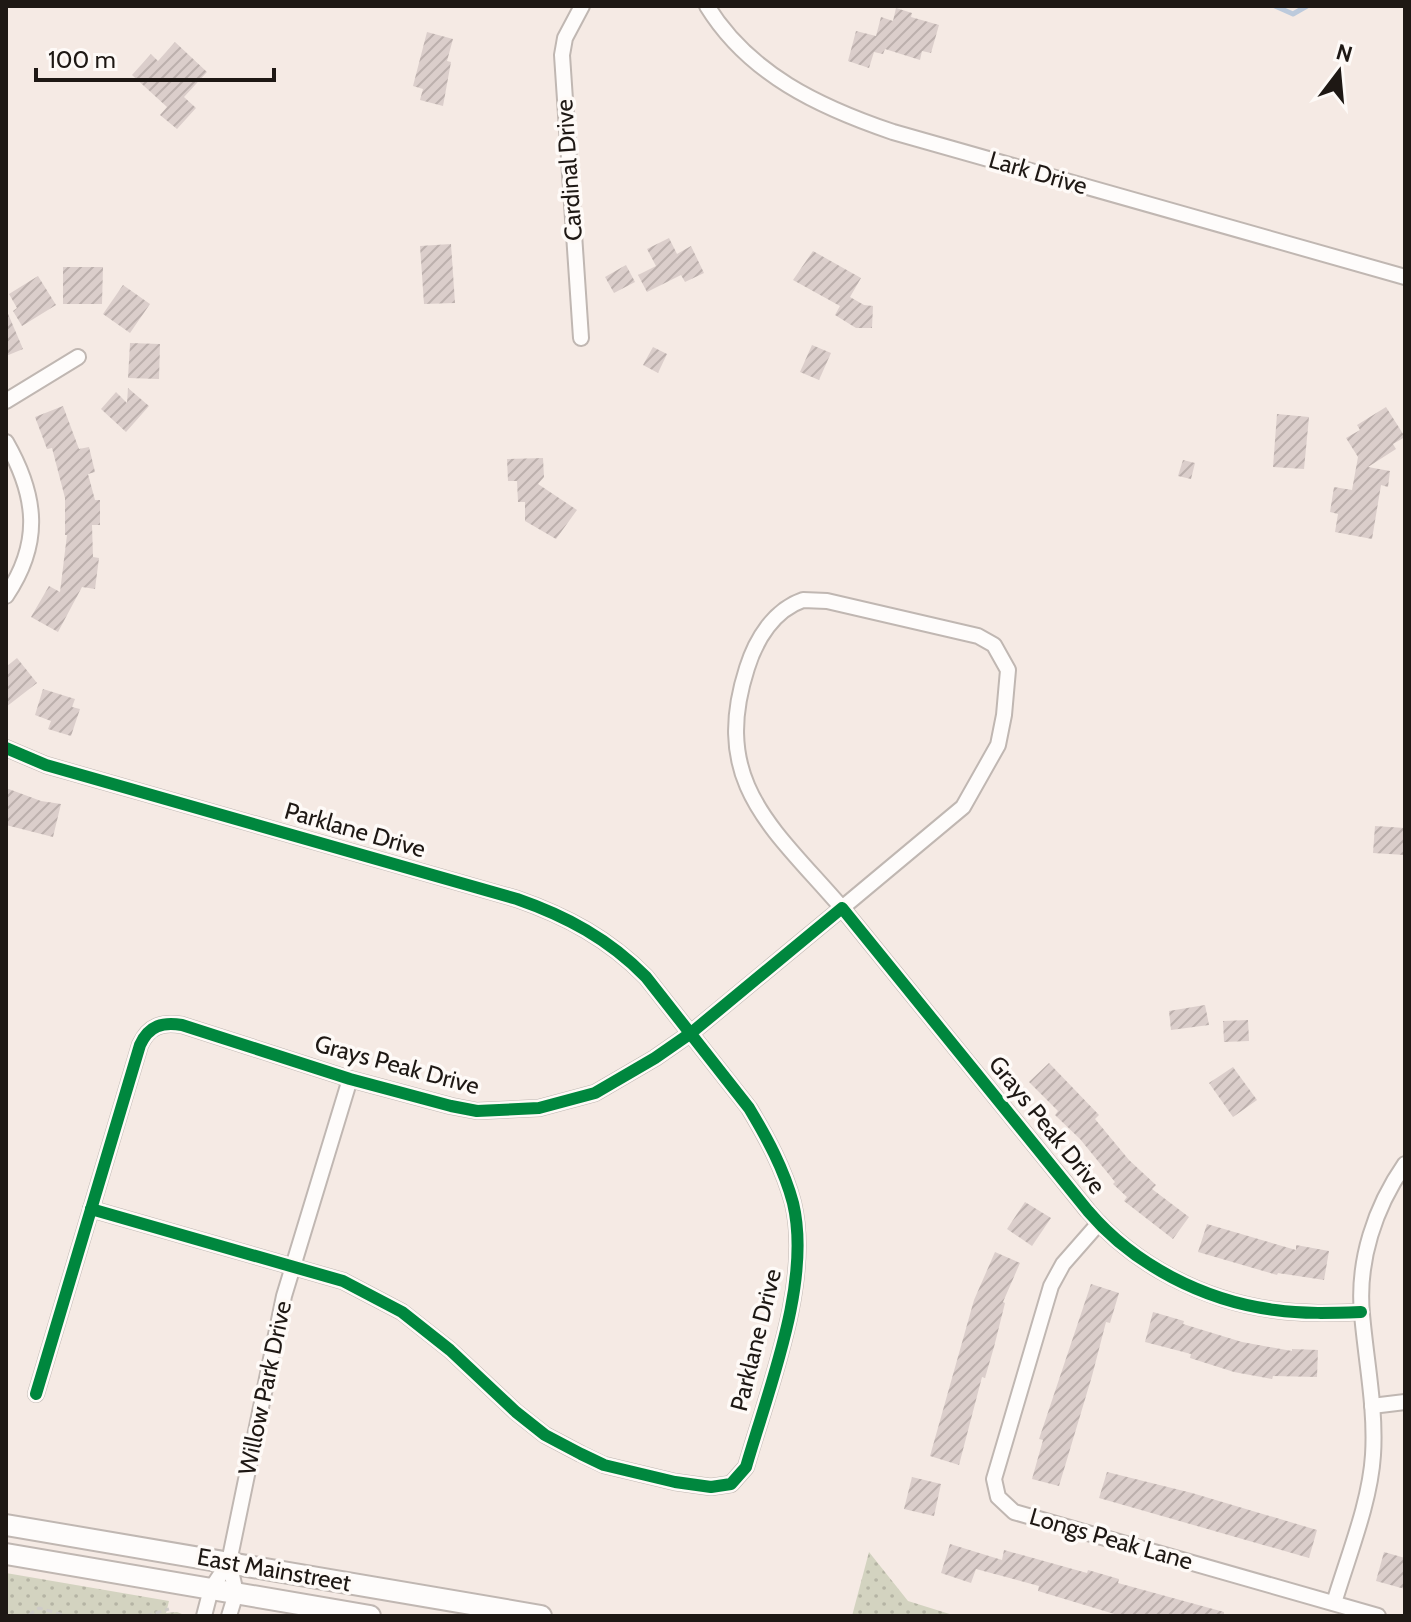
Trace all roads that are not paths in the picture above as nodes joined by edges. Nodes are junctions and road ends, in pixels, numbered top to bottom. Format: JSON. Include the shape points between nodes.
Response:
{"nodes":[{"id":1,"x":582,"y":6,"type":"edge"},
{"id":2,"x":707,"y":6,"type":"edge"},
{"id":3,"x":1405,"y":277,"type":"edge"},
{"id":4,"x":581,"y":338,"type":"dead end"},
{"id":5,"x":78,"y":357,"type":"dead end"},
{"id":6,"x":6,"y":401,"type":"edge"},
{"id":7,"x":6,"y":442,"type":"edge"},
{"id":8,"x":6,"y":596,"type":"edge"},
{"id":9,"x":6,"y":748,"type":"edge"},
{"id":10,"x":842,"y":908,"type":"junction"},
{"id":11,"x":691,"y":1033,"type":"junction"},
{"id":12,"x":350,"y":1079,"type":"junction"},
{"id":13,"x":1405,"y":1164,"type":"edge"},
{"id":14,"x":91,"y":1209,"type":"junction"},
{"id":15,"x":1099,"y":1223,"type":"junction"},
{"id":16,"x":293,"y":1267,"type":"junction"},
{"id":17,"x":1361,"y":1312,"type":"junction"},
{"id":18,"x":36,"y":1394,"type":"dead end"},
{"id":19,"x":1405,"y":1402,"type":"edge"},
{"id":20,"x":1372,"y":1406,"type":"junction"},
{"id":21,"x":998,"y":1497,"type":"junction"},
{"id":22,"x":984,"y":1505,"type":"dead end"},
{"id":23,"x":6,"y":1525,"type":"edge"},
{"id":24,"x":6,"y":1554,"type":"edge"},
{"id":25,"x":229,"y":1562,"type":"junction"},
{"id":26,"x":211,"y":1589,"type":"junction"},
{"id":27,"x":236,"y":1593,"type":"junction"},
{"id":28,"x":1334,"y":1603,"type":"junction"},
{"id":29,"x":204,"y":1616,"type":"edge"},
{"id":30,"x":229,"y":1616,"type":"edge"},
{"id":31,"x":370,"y":1616,"type":"edge"},
{"id":32,"x":541,"y":1616,"type":"edge"},
{"id":33,"x":1378,"y":1616,"type":"edge"}],
"edges":[{"from":1,"to":4,"type":"street","name":"Cardinal Drive","via":[[562,55]]},
{"from":2,"to":3,"type":"street","name":"Lark Drive","via":[[756,63],[797,92],[849,117]]},
{"from":5,"to":6,"type":"street"},
{"from":7,"to":8,"type":"street","via":[[26,483],[31,519],[26,558]]},
{"from":9,"to":11,"type":"street","name":"Parklane Drive","via":[[46,765],[546,909],[627,957]]},
{"from":10,"to":10,"type":"street","via":[[963,807],[998,745],[1008,670],[994,645],[978,636],[803,600],[782,610],[750,657],[735,731],[739,769],[762,813]]},
{"from":10,"to":11,"type":"street","name":"Grays Peak Drive"},
{"from":10,"to":15,"type":"street","name":"Grays Peak Drive"},
{"from":11,"to":12,"type":"street","name":"Grays Peak Drive","via":[[595,1093],[539,1108],[477,1111]]},
{"from":11,"to":16,"type":"street","name":"Parklane Drive","via":[[762,1130],[786,1179],[798,1232],[788,1319],[746,1467],[731,1484],[675,1482],[581,1454],[516,1412],[402,1312],[343,1281]]},
{"from":12,"to":14,"type":"street","name":"Grays Peak Drive","via":[[182,1025],[154,1027],[140,1045]]},
{"from":12,"to":16,"type":"street","name":"Willow Park Drive"},
{"from":13,"to":17,"type":"street","via":[[1384,1198],[1368,1242]]},
{"from":14,"to":16,"type":"street","name":"Parklane Drive"},
{"from":14,"to":18,"type":"street","name":"Grays Peak Drive"},
{"from":15,"to":17,"type":"street","name":"Grays Peak Drive","via":[[1151,1265],[1223,1299],[1288,1312]]},
{"from":15,"to":21,"type":"street","via":[[1063,1264],[1047,1297],[994,1479]]},
{"from":16,"to":25,"type":"street","name":"Willow Park Drive"},
{"from":17,"to":20,"type":"street"},
{"from":19,"to":20,"type":"street"},
{"from":20,"to":28,"type":"street","via":[[1370,1477]]},
{"from":21,"to":22,"type":"street"},
{"from":21,"to":28,"type":"street","name":"Longs Peak Lane","via":[[1014,1512]]},
{"from":23,"to":25,"type":"main road","name":"East Mainstreet"},
{"from":24,"to":26,"type":"main road","name":"East Mainstreet"},
{"from":25,"to":26,"type":"street","name":"Willow Park Drive"},
{"from":25,"to":27,"type":"street","name":"Willow Park Drive"},
{"from":25,"to":32,"type":"main road","name":"East Mainstreet"},
{"from":26,"to":27,"type":"main road","name":"East Mainstreet"},
{"from":26,"to":29,"type":"street","name":"Willow Park Drive"},
{"from":27,"to":30,"type":"street","name":"Willow Park Drive"},
{"from":27,"to":31,"type":"main road","name":"East Mainstreet"},
{"from":28,"to":33,"type":"street","name":"Longs Peak Lane"}]}
